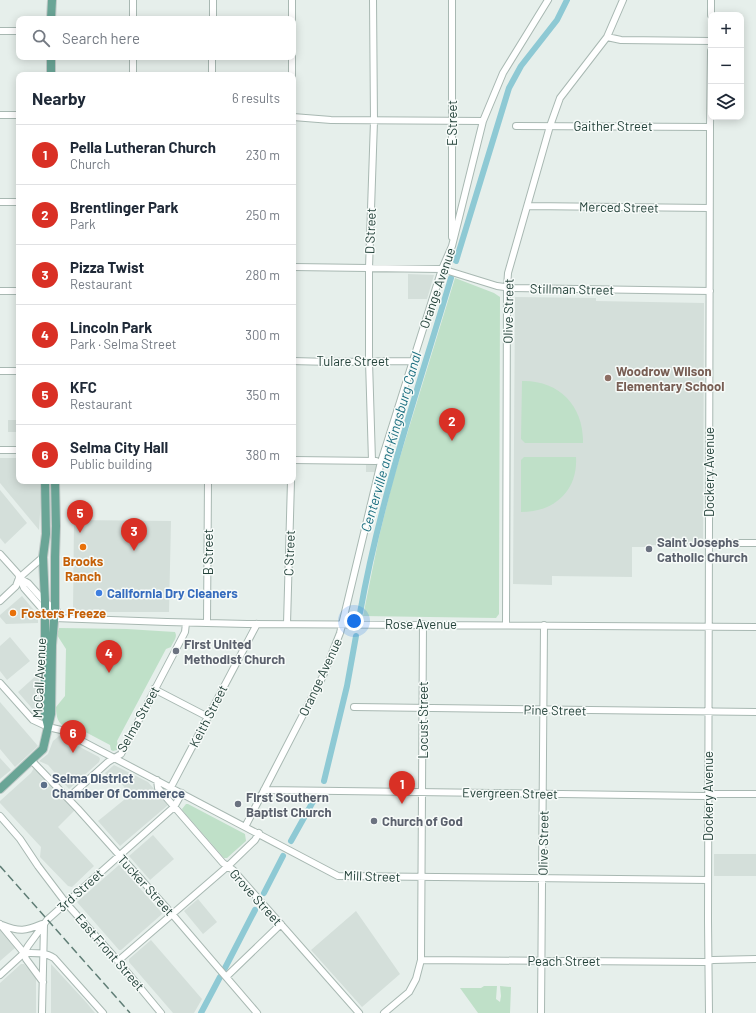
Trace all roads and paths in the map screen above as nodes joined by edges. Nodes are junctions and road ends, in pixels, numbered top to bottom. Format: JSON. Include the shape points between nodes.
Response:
{"nodes":[{"id":1,"x":52,"y":0,"type":"edge"},
{"id":2,"x":133,"y":0,"type":"edge"},
{"id":3,"x":213,"y":0,"type":"edge"},
{"id":4,"x":292,"y":0,"type":"edge"},
{"id":5,"x":373,"y":0,"type":"edge"},
{"id":6,"x":452,"y":0,"type":"edge"},
{"id":7,"x":548,"y":0,"type":"edge"},
{"id":8,"x":623,"y":0,"type":"edge"},
{"id":9,"x":711,"y":0,"type":"edge"},
{"id":10,"x":711,"y":12,"type":"edge"},
{"id":11,"x":51,"y":16,"type":"edge"},
{"id":12,"x":133,"y":16,"type":"edge"},
{"id":13,"x":213,"y":16,"type":"edge"},
{"id":14,"x":292,"y":16,"type":"edge"},
{"id":15,"x":0,"y":31,"type":"edge"},
{"id":16,"x":16,"y":31,"type":"edge"},
{"id":17,"x":607,"y":36,"type":"junction"},
{"id":18,"x":708,"y":41,"type":"edge"},
{"id":19,"x":51,"y":60,"type":"edge"},
{"id":20,"x":133,"y":60,"type":"edge"},
{"id":21,"x":212,"y":60,"type":"edge"},
{"id":22,"x":292,"y":60,"type":"edge"},
{"id":23,"x":51,"y":72,"type":"edge"},
{"id":24,"x":133,"y":72,"type":"edge"},
{"id":25,"x":212,"y":72,"type":"edge"},
{"id":26,"x":292,"y":72,"type":"edge"},
{"id":27,"x":711,"y":84,"type":"edge"},
{"id":28,"x":0,"y":115,"type":"edge"},
{"id":29,"x":16,"y":115,"type":"edge"},
{"id":30,"x":296,"y":117,"type":"edge"},
{"id":31,"x":374,"y":120,"type":"junction"},
{"id":32,"x":452,"y":121,"type":"junction"},
{"id":33,"x":484,"y":121,"type":"junction"},
{"id":34,"x":516,"y":126,"type":"dead end"},
{"id":35,"x":550,"y":126,"type":"junction"},
{"id":36,"x":710,"y":127,"type":"junction"},
{"id":37,"x":0,"y":202,"type":"edge"},
{"id":38,"x":16,"y":202,"type":"edge"},
{"id":39,"x":528,"y":206,"type":"junction"},
{"id":40,"x":709,"y":208,"type":"junction"},
{"id":41,"x":452,"y":246,"type":"junction"},
{"id":42,"x":296,"y":267,"type":"edge"},
{"id":43,"x":369,"y":268,"type":"junction"},
{"id":44,"x":442,"y":269,"type":"junction"},
{"id":45,"x":507,"y":288,"type":"junction"},
{"id":46,"x":0,"y":291,"type":"edge"},
{"id":47,"x":16,"y":291,"type":"edge"},
{"id":48,"x":710,"y":291,"type":"junction"},
{"id":49,"x":296,"y":361,"type":"edge"},
{"id":50,"x":369,"y":361,"type":"junction"},
{"id":51,"x":413,"y":361,"type":"junction"},
{"id":52,"x":0,"y":371,"type":"edge"},
{"id":53,"x":16,"y":371,"type":"edge"},
{"id":54,"x":0,"y":450,"type":"edge"},
{"id":55,"x":16,"y":450,"type":"edge"},
{"id":56,"x":296,"y":460,"type":"edge"},
{"id":57,"x":372,"y":461,"type":"junction"},
{"id":58,"x":381,"y":462,"type":"junction"},
{"id":59,"x":45,"y":484,"type":"edge"},
{"id":60,"x":55,"y":484,"type":"edge"},
{"id":61,"x":208,"y":484,"type":"edge"},
{"id":62,"x":291,"y":484,"type":"edge"},
{"id":63,"x":709,"y":543,"type":"junction"},
{"id":64,"x":756,"y":543,"type":"edge"},
{"id":65,"x":0,"y":554,"type":"edge"},
{"id":66,"x":43,"y":556,"type":"junction"},
{"id":67,"x":20,"y":578,"type":"junction"},
{"id":68,"x":0,"y":601,"type":"edge"},
{"id":69,"x":45,"y":602,"type":"junction"},
{"id":70,"x":45,"y":612,"type":"junction"},
{"id":71,"x":57,"y":615,"type":"junction"},
{"id":72,"x":186,"y":623,"type":"junction"},
{"id":73,"x":207,"y":623,"type":"junction"},
{"id":74,"x":257,"y":624,"type":"junction"},
{"id":75,"x":287,"y":624,"type":"junction"},
{"id":76,"x":423,"y":624,"type":"junction"},
{"id":77,"x":342,"y":625,"type":"junction"},
{"id":78,"x":506,"y":625,"type":"junction"},
{"id":79,"x":544,"y":625,"type":"junction"},
{"id":80,"x":709,"y":627,"type":"junction"},
{"id":81,"x":756,"y":627,"type":"edge"},
{"id":82,"x":0,"y":683,"type":"edge"},
{"id":83,"x":154,"y":689,"type":"junction"},
{"id":84,"x":354,"y":707,"type":"dead end"},
{"id":85,"x":423,"y":708,"type":"junction"},
{"id":86,"x":544,"y":710,"type":"junction"},
{"id":87,"x":708,"y":712,"type":"junction"},
{"id":88,"x":756,"y":712,"type":"edge"},
{"id":89,"x":208,"y":717,"type":"junction"},
{"id":90,"x":48,"y":727,"type":"junction"},
{"id":91,"x":115,"y":758,"type":"junction"},
{"id":92,"x":31,"y":760,"type":"junction"},
{"id":93,"x":157,"y":780,"type":"junction"},
{"id":94,"x":171,"y":787,"type":"junction"},
{"id":95,"x":0,"y":789,"type":"edge"},
{"id":96,"x":264,"y":790,"type":"junction"},
{"id":97,"x":422,"y":792,"type":"junction"},
{"id":98,"x":182,"y":793,"type":"junction"},
{"id":99,"x":543,"y":794,"type":"junction"},
{"id":100,"x":756,"y":794,"type":"edge"},
{"id":101,"x":708,"y":795,"type":"junction"},
{"id":102,"x":68,"y":798,"type":"junction"},
{"id":103,"x":174,"y":807,"type":"junction"},
{"id":104,"x":0,"y":816,"type":"edge"},
{"id":105,"x":246,"y":827,"type":"junction"},
{"id":106,"x":259,"y":833,"type":"junction"},
{"id":107,"x":119,"y":856,"type":"junction"},
{"id":108,"x":228,"y":866,"type":"junction"},
{"id":109,"x":422,"y":877,"type":"junction"},
{"id":110,"x":542,"y":878,"type":"junction"},
{"id":111,"x":708,"y":880,"type":"junction"},
{"id":112,"x":66,"y":903,"type":"junction"},
{"id":113,"x":172,"y":914,"type":"junction"},
{"id":114,"x":44,"y":923,"type":"junction"},
{"id":115,"x":281,"y":924,"type":"junction"},
{"id":116,"x":0,"y":925,"type":"edge"},
{"id":117,"x":24,"y":953,"type":"junction"},
{"id":118,"x":43,"y":953,"type":"junction"},
{"id":119,"x":756,"y":959,"type":"edge"},
{"id":120,"x":118,"y":960,"type":"junction"},
{"id":121,"x":421,"y":960,"type":"junction"},
{"id":122,"x":542,"y":961,"type":"junction"},
{"id":123,"x":708,"y":961,"type":"junction"},
{"id":124,"x":0,"y":975,"type":"edge"},
{"id":125,"x":226,"y":977,"type":"junction"},
{"id":126,"x":43,"y":982,"type":"junction"},
{"id":127,"x":42,"y":1013,"type":"edge"},
{"id":128,"x":103,"y":1013,"type":"edge"},
{"id":129,"x":161,"y":1013,"type":"edge"},
{"id":130,"x":257,"y":1013,"type":"edge"},
{"id":131,"x":359,"y":1013,"type":"edge"},
{"id":132,"x":384,"y":1013,"type":"edge"},
{"id":133,"x":541,"y":1013,"type":"edge"},
{"id":134,"x":709,"y":1013,"type":"edge"}],
"edges":[{"from":1,"to":11,"type":"main road"},
{"from":2,"to":12,"type":"street"},
{"from":3,"to":13,"type":"street"},
{"from":4,"to":14,"type":"street"},
{"from":5,"to":31,"type":"street","name":"D Street"},
{"from":6,"to":32,"type":"street","name":"E Street"},
{"from":7,"to":33,"type":"street","name":"Orange Avenue","via":[[503,74]]},
{"from":8,"to":17,"type":"street","name":"Olive Street"},
{"from":9,"to":10,"type":"street"},
{"from":15,"to":16,"type":"street"},
{"from":17,"to":18,"type":"street","via":[[621,40]]},
{"from":17,"to":35,"type":"street","name":"Olive Street","via":[[564,92]]},
{"from":19,"to":23,"type":"main road"},
{"from":20,"to":24,"type":"street"},
{"from":21,"to":25,"type":"street"},
{"from":22,"to":26,"type":"street"},
{"from":27,"to":36,"type":"street","name":"Dockery Avenue"},
{"from":28,"to":29,"type":"street"},
{"from":30,"to":31,"type":"street"},
{"from":31,"to":32,"type":"street"},
{"from":31,"to":43,"type":"street","name":"D Street"},
{"from":32,"to":33,"type":"street"},
{"from":32,"to":41,"type":"street","name":"E Street"},
{"from":33,"to":41,"type":"street","name":"Orange Avenue"},
{"from":34,"to":35,"type":"street","name":"Gaither Street"},
{"from":35,"to":36,"type":"street","name":"Gaither Street"},
{"from":35,"to":39,"type":"street","name":"Olive Street"},
{"from":36,"to":40,"type":"street","name":"Dockery Avenue"},
{"from":37,"to":38,"type":"street"},
{"from":39,"to":40,"type":"street","name":"Merced Street"},
{"from":39,"to":45,"type":"street","name":"Olive Street","via":[[508,273]]},
{"from":40,"to":48,"type":"street","name":"Dockery Avenue"},
{"from":41,"to":44,"type":"street","name":"Orange Avenue"},
{"from":42,"to":43,"type":"street","name":"Stillman Street"},
{"from":43,"to":44,"type":"street","name":"Stillman Street"},
{"from":43,"to":50,"type":"street","name":"D Street"},
{"from":44,"to":45,"type":"street","name":"Stillman Street"},
{"from":44,"to":51,"type":"street","name":"Orange Avenue"},
{"from":45,"to":48,"type":"street","name":"Stillman Street"},
{"from":45,"to":78,"type":"street","name":"Olive Street"},
{"from":46,"to":47,"type":"street"},
{"from":48,"to":63,"type":"street","name":"Dockery Avenue"},
{"from":49,"to":50,"type":"street","name":"Tulare Street"},
{"from":50,"to":51,"type":"street","name":"Tulare Street"},
{"from":50,"to":57,"type":"street","name":"D Street"},
{"from":51,"to":58,"type":"street","name":"Orange Avenue"},
{"from":52,"to":53,"type":"street"},
{"from":54,"to":55,"type":"street"},
{"from":56,"to":57,"type":"street"},
{"from":57,"to":58,"type":"street"},
{"from":58,"to":77,"type":"street","name":"Orange Avenue"},
{"from":59,"to":66,"type":"main road","name":"McCall Avenue","via":[[46,534]]},
{"from":60,"to":71,"type":"main road","name":"McCall Avenue","via":[[54,575]]},
{"from":61,"to":73,"type":"street","name":"B Street"},
{"from":62,"to":75,"type":"street","name":"C Street"},
{"from":63,"to":64,"type":"street"},
{"from":63,"to":80,"type":"street","name":"Dockery Avenue"},
{"from":65,"to":67,"type":"street"},
{"from":66,"to":67,"type":"street"},
{"from":66,"to":69,"type":"main road","name":"McCall Avenue"},
{"from":67,"to":68,"type":"street","via":[[16,586]]},
{"from":67,"to":69,"type":"street"},
{"from":67,"to":70,"type":"street","via":[[24,588]]},
{"from":69,"to":70,"type":"main road","name":"McCall Avenue"},
{"from":69,"to":71,"type":"street"},
{"from":70,"to":71,"type":"street"},
{"from":70,"to":90,"type":"main road","name":"McCall Avenue","via":[[44,713]]},
{"from":71,"to":72,"type":"street","name":"Rose Avenue","via":[[77,619]]},
{"from":71,"to":90,"type":"main road","name":"McCall Avenue","via":[[52,646],[51,714]]},
{"from":72,"to":73,"type":"street","name":"Rose Avenue"},
{"from":72,"to":83,"type":"street","name":"Selma Street","via":[[185,632]]},
{"from":73,"to":74,"type":"street","name":"Rose Avenue"},
{"from":74,"to":75,"type":"street","name":"Rose Avenue"},
{"from":74,"to":89,"type":"street","name":"Keith Street"},
{"from":75,"to":77,"type":"street","name":"Rose Avenue"},
{"from":76,"to":77,"type":"street","name":"Rose Avenue"},
{"from":76,"to":78,"type":"street","name":"Rose Avenue"},
{"from":76,"to":85,"type":"street","name":"Locust Street"},
{"from":77,"to":96,"type":"street","name":"Orange Avenue","via":[[323,676]]},
{"from":78,"to":79,"type":"street","name":"Rose Avenue"},
{"from":79,"to":80,"type":"street","name":"Rose Avenue"},
{"from":79,"to":86,"type":"street","name":"Olive Street"},
{"from":80,"to":81,"type":"street","name":"Rose Avenue"},
{"from":80,"to":87,"type":"street","name":"Dockery Avenue"},
{"from":82,"to":90,"type":"street","name":"Mill Street","via":[[33,720]]},
{"from":83,"to":89,"type":"street"},
{"from":83,"to":91,"type":"street","name":"Selma Street","via":[[121,754]]},
{"from":84,"to":85,"type":"street","name":"Pine Street"},
{"from":85,"to":86,"type":"street","name":"Pine Street"},
{"from":85,"to":97,"type":"street","name":"Locust Street"},
{"from":86,"to":87,"type":"street","name":"Pine Street"},
{"from":86,"to":99,"type":"street","name":"Olive Street"},
{"from":87,"to":88,"type":"street","name":"Pine Street"},
{"from":87,"to":101,"type":"street","name":"Dockery Avenue"},
{"from":89,"to":94,"type":"street","name":"Keith Street"},
{"from":90,"to":91,"type":"street","name":"Mill Street","via":[[61,730]]},
{"from":90,"to":92,"type":"main road","via":[[43,749]]},
{"from":91,"to":93,"type":"street","name":"Mill Street"},
{"from":91,"to":102,"type":"street","name":"Selma Street"},
{"from":92,"to":95,"type":"main road"},
{"from":92,"to":102,"type":"street","name":"Tucker Street"},
{"from":93,"to":94,"type":"street","name":"Mill Street"},
{"from":93,"to":103,"type":"street","name":"Grove Street","via":[[158,788]]},
{"from":94,"to":98,"type":"street","name":"Mill Street"},
{"from":96,"to":97,"type":"street","name":"Evergreen Street"},
{"from":96,"to":105,"type":"street","name":"Orange Avenue"},
{"from":97,"to":99,"type":"street","name":"Evergreen Street"},
{"from":97,"to":109,"type":"street","name":"Locust Street"},
{"from":98,"to":103,"type":"street","name":"3rd Street"},
{"from":98,"to":105,"type":"street","name":"Mill Street"},
{"from":99,"to":101,"type":"street","name":"Evergreen Street"},
{"from":99,"to":110,"type":"street","name":"Olive Street"},
{"from":100,"to":101,"type":"street","name":"Evergreen Street"},
{"from":101,"to":111,"type":"street","name":"Dockery Avenue"},
{"from":102,"to":107,"type":"street","name":"Tucker Street"},
{"from":103,"to":107,"type":"street","name":"3rd Street"},
{"from":103,"to":108,"type":"street","name":"Grove Street"},
{"from":104,"to":112,"type":"street","name":"East Front Street","via":[[20,839]]},
{"from":105,"to":106,"type":"street","name":"Mill Street"},
{"from":106,"to":108,"type":"street"},
{"from":106,"to":109,"type":"street","name":"Mill Street","via":[[338,876]]},
{"from":107,"to":112,"type":"street","name":"3rd Street"},
{"from":107,"to":113,"type":"street","name":"Tucker Street"},
{"from":108,"to":113,"type":"street"},
{"from":108,"to":115,"type":"street","name":"Grove Street"},
{"from":109,"to":110,"type":"street","name":"Mill Street"},
{"from":109,"to":121,"type":"street","name":"Locust Street"},
{"from":110,"to":111,"type":"street","name":"Mill Street"},
{"from":110,"to":122,"type":"street","name":"Olive Street"},
{"from":111,"to":123,"type":"street","name":"Dockery Avenue"},
{"from":112,"to":114,"type":"street","name":"3rd Street"},
{"from":112,"to":120,"type":"street","name":"East Front Street"},
{"from":113,"to":120,"type":"street"},
{"from":113,"to":125,"type":"street","name":"Tucker Street"},
{"from":114,"to":116,"type":"street","via":[[22,931]]},
{"from":114,"to":117,"type":"street","name":"3rd Street"},
{"from":114,"to":118,"type":"street"},
{"from":115,"to":125,"type":"street"},
{"from":115,"to":131,"type":"street","name":"Grove Street"},
{"from":116,"to":117,"type":"street"},
{"from":117,"to":118,"type":"street"},
{"from":117,"to":124,"type":"street","name":"3rd Street"},
{"from":117,"to":126,"type":"street"},
{"from":118,"to":126,"type":"street"},
{"from":118,"to":128,"type":"street","via":[[54,958]]},
{"from":119,"to":123,"type":"street","name":"Peach Street"},
{"from":120,"to":129,"type":"street","name":"East Front Street"},
{"from":121,"to":122,"type":"street","name":"Peach Street"},
{"from":121,"to":132,"type":"street","name":"Locust Street","via":[[409,992]]},
{"from":122,"to":123,"type":"street","name":"Peach Street"},
{"from":122,"to":133,"type":"street","name":"Olive Street"},
{"from":123,"to":134,"type":"street","name":"Dockery Avenue"},
{"from":125,"to":130,"type":"street","name":"Tucker Street"},
{"from":126,"to":127,"type":"street"}]}
